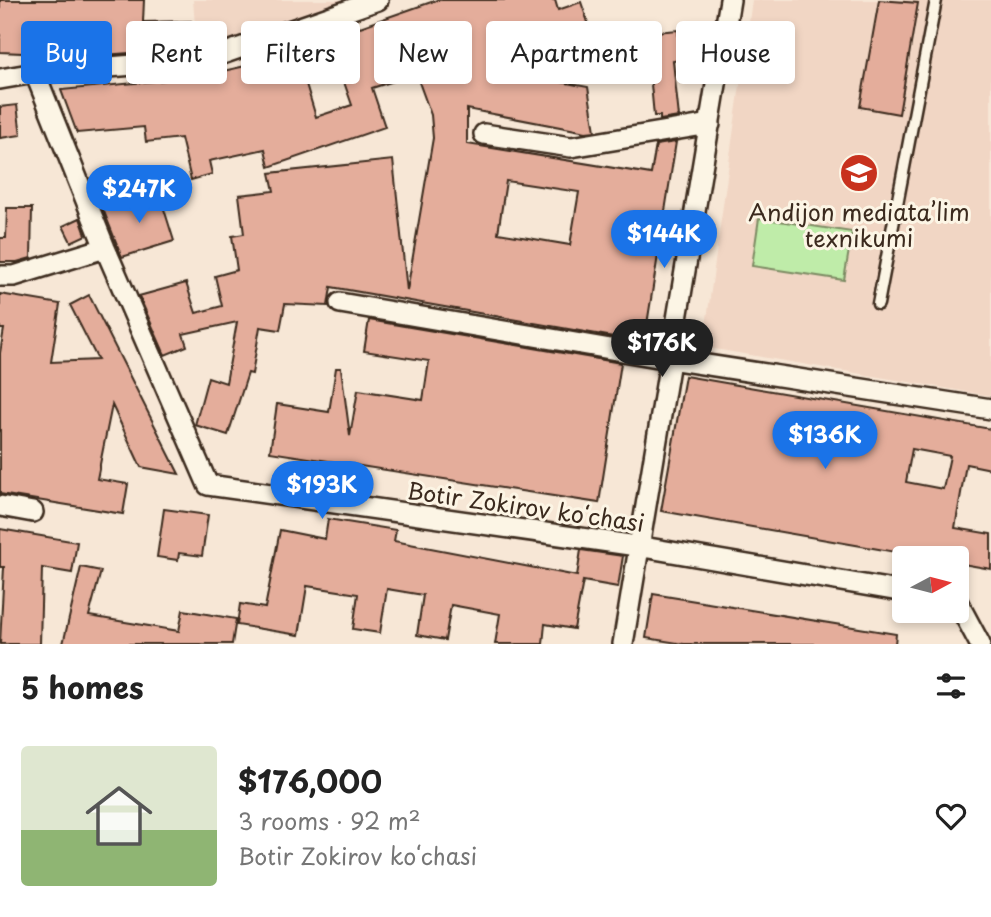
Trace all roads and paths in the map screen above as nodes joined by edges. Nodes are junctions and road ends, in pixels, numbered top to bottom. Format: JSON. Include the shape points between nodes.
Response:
{"nodes":[{"id":1,"x":378,"y":0,"type":"edge"},
{"id":2,"x":730,"y":0,"type":"edge"},
{"id":3,"x":936,"y":0,"type":"edge"},
{"id":4,"x":112,"y":66,"type":"edge"},
{"id":5,"x":21,"y":75,"type":"edge"},
{"id":6,"x":0,"y":79,"type":"edge"},
{"id":7,"x":39,"y":84,"type":"edge"},
{"id":8,"x":710,"y":124,"type":"junction"},
{"id":9,"x":484,"y":134,"type":"dead end"},
{"id":10,"x":105,"y":248,"type":"junction"},
{"id":11,"x":0,"y":276,"type":"edge"},
{"id":12,"x":340,"y":303,"type":"dead end"},
{"id":13,"x":878,"y":304,"type":"dead end"},
{"id":14,"x":669,"y":359,"type":"junction"},
{"id":15,"x":991,"y":409,"type":"edge"},
{"id":16,"x":0,"y":506,"type":"edge"},
{"id":17,"x":33,"y":512,"type":"dead end"},
{"id":18,"x":637,"y":546,"type":"junction"},
{"id":19,"x":892,"y":590,"type":"edge"},
{"id":20,"x":991,"y":630,"type":"edge"},
{"id":21,"x":975,"y":636,"type":"edge"},
{"id":22,"x":623,"y":644,"type":"edge"}],
"edges":[{"from":1,"to":4,"type":"street","via":[[208,58]]},
{"from":2,"to":8,"type":"street"},
{"from":3,"to":13,"type":"lane"},
{"from":5,"to":6,"type":"street"},
{"from":7,"to":10,"type":"street","name":"Botir Zokirov koʻchasi"},
{"from":8,"to":9,"type":"street","via":[[571,147]]},
{"from":8,"to":14,"type":"street"},
{"from":10,"to":11,"type":"street","via":[[14,276]]},
{"from":10,"to":18,"type":"street","name":"Botir Zokirov koʻchasi","via":[[208,485]]},
{"from":12,"to":14,"type":"street"},
{"from":14,"to":15,"type":"street"},
{"from":14,"to":18,"type":"street"},
{"from":16,"to":17,"type":"street"},
{"from":18,"to":19,"type":"street","name":"Botir Zokirov koʻchasi"},
{"from":18,"to":22,"type":"street"},
{"from":20,"to":21,"type":"street"}]}
